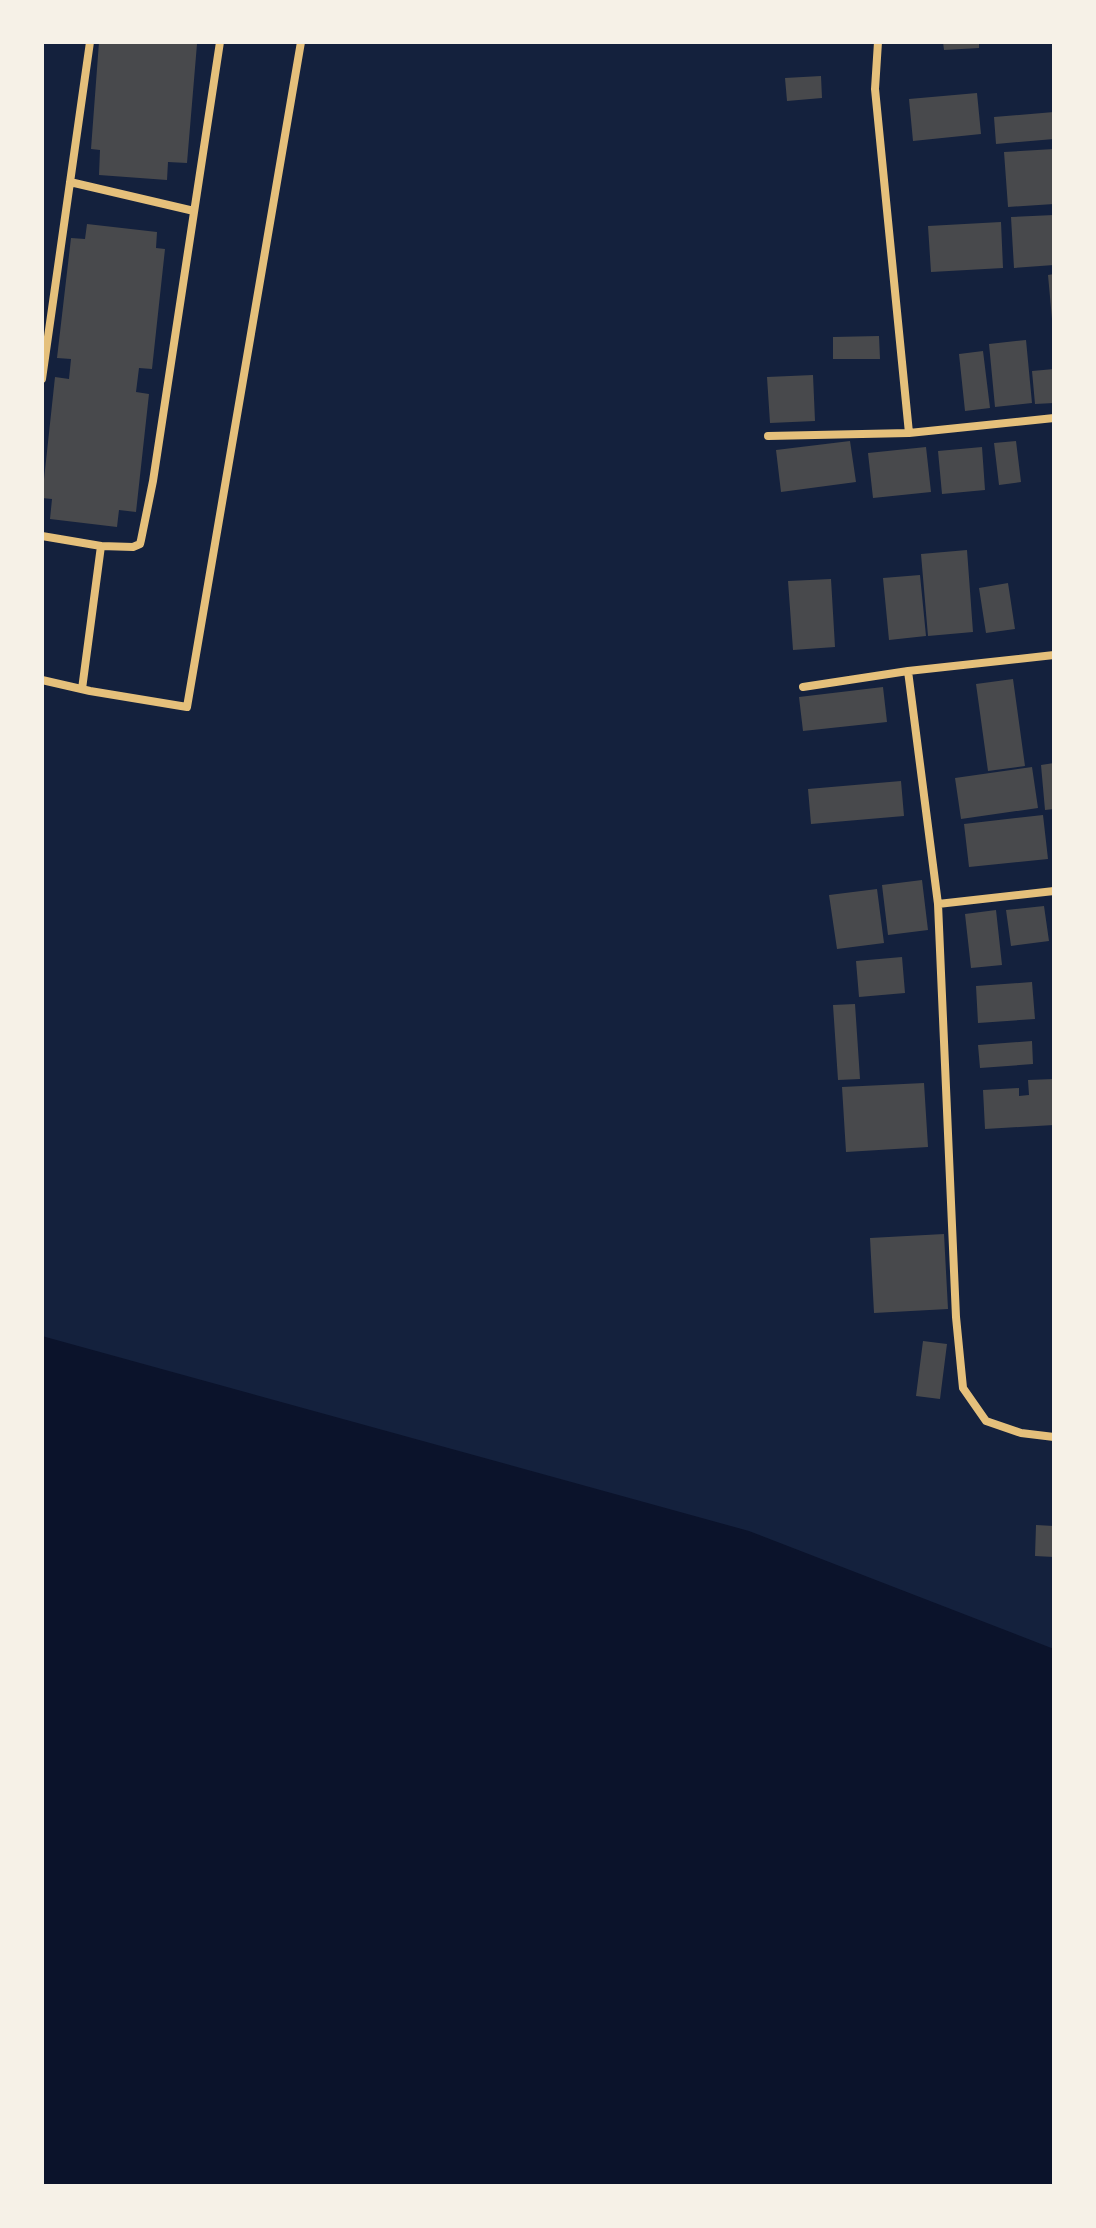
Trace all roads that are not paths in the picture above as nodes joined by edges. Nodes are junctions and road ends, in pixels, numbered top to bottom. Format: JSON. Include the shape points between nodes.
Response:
{"nodes":[{"id":1,"x":90,"y":42,"type":"edge"},
{"id":2,"x":220,"y":42,"type":"edge"},
{"id":3,"x":301,"y":42,"type":"edge"},
{"id":4,"x":878,"y":42,"type":"edge"},
{"id":5,"x":70,"y":182,"type":"junction"},
{"id":6,"x":194,"y":211,"type":"junction"},
{"id":7,"x":42,"y":379,"type":"edge"},
{"id":8,"x":1054,"y":418,"type":"edge"},
{"id":9,"x":909,"y":433,"type":"junction"},
{"id":10,"x":768,"y":436,"type":"dead end"},
{"id":11,"x":42,"y":536,"type":"edge"},
{"id":12,"x":101,"y":546,"type":"junction"},
{"id":13,"x":1054,"y":655,"type":"edge"},
{"id":14,"x":908,"y":671,"type":"junction"},
{"id":15,"x":42,"y":680,"type":"edge"},
{"id":16,"x":803,"y":687,"type":"dead end"},
{"id":17,"x":82,"y":689,"type":"junction"},
{"id":18,"x":1054,"y":891,"type":"edge"},
{"id":19,"x":938,"y":904,"type":"junction"},
{"id":20,"x":1054,"y":1437,"type":"edge"}],
"edges":[{"from":1,"to":5,"type":"street"},
{"from":2,"to":6,"type":"street"},
{"from":3,"to":17,"type":"street","via":[[187,707]]},
{"from":4,"to":9,"type":"street","via":[[875,89]]},
{"from":5,"to":6,"type":"street"},
{"from":5,"to":7,"type":"street"},
{"from":6,"to":12,"type":"street","via":[[140,544]]},
{"from":8,"to":9,"type":"street"},
{"from":9,"to":10,"type":"street"},
{"from":11,"to":12,"type":"street"},
{"from":12,"to":17,"type":"street"},
{"from":13,"to":14,"type":"street"},
{"from":14,"to":16,"type":"street"},
{"from":14,"to":19,"type":"street"},
{"from":15,"to":17,"type":"street"},
{"from":18,"to":19,"type":"street"},
{"from":19,"to":20,"type":"street","via":[[963,1388],[986,1421]]}]}
